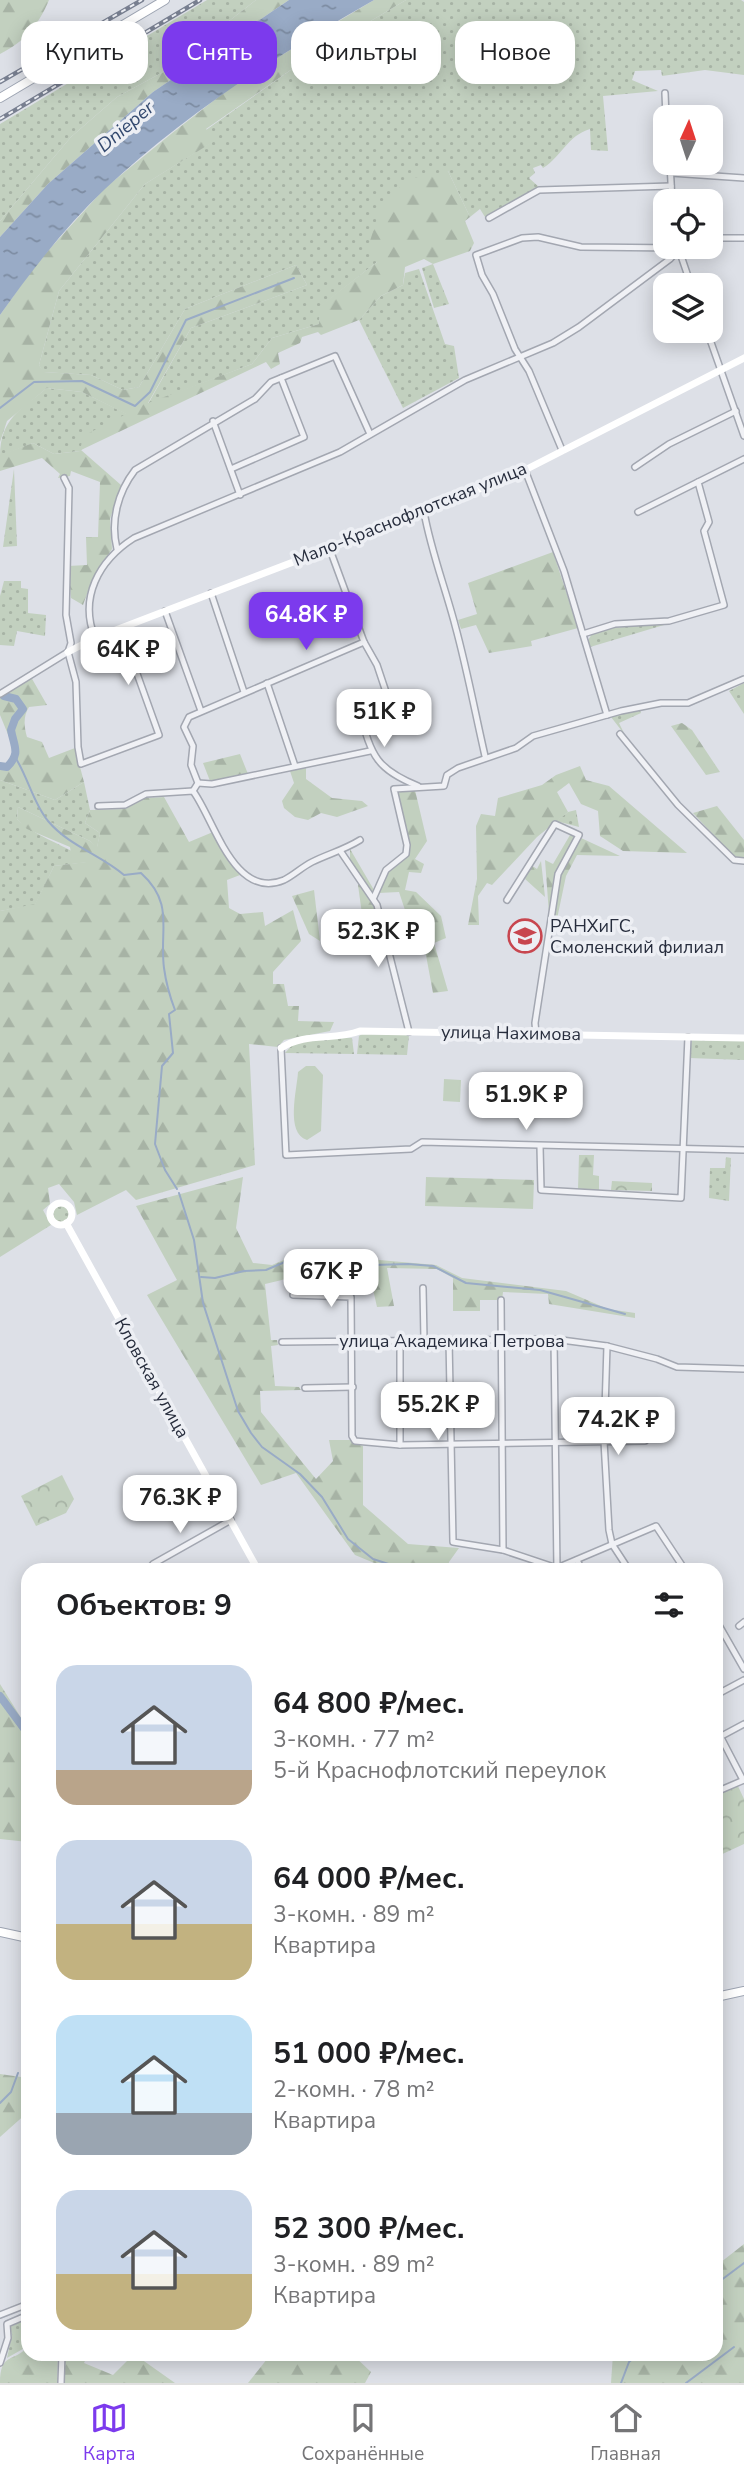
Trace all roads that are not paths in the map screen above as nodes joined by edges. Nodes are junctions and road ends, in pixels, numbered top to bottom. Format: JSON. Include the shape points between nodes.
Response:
{"nodes":[{"id":1,"x":165,"y":0,"type":"edge"},
{"id":2,"x":665,"y":93,"type":"dead end"},
{"id":3,"x":0,"y":98,"type":"edge"},
{"id":4,"x":666,"y":105,"type":"edge"},
{"id":5,"x":671,"y":175,"type":"edge"},
{"id":6,"x":700,"y":175,"type":"edge"},
{"id":7,"x":744,"y":178,"type":"edge"},
{"id":8,"x":671,"y":186,"type":"junction"},
{"id":9,"x":671,"y":189,"type":"edge"},
{"id":10,"x":489,"y":218,"type":"dead end"},
{"id":11,"x":723,"y":238,"type":"edge"},
{"id":12,"x":744,"y":238,"type":"edge"},
{"id":13,"x":653,"y":247,"type":"edge"},
{"id":14,"x":670,"y":259,"type":"edge"},
{"id":15,"x":711,"y":343,"type":"edge"},
{"id":16,"x":522,"y":357,"type":"junction"},
{"id":17,"x":744,"y":358,"type":"edge"},
{"id":18,"x":720,"y":369,"type":"junction"},
{"id":19,"x":281,"y":378,"type":"junction"},
{"id":20,"x":736,"y":411,"type":"junction"},
{"id":21,"x":213,"y":421,"type":"junction"},
{"id":22,"x":370,"y":434,"type":"junction"},
{"id":23,"x":744,"y":436,"type":"edge"},
{"id":24,"x":562,"y":450,"type":"junction"},
{"id":25,"x":744,"y":459,"type":"edge"},
{"id":26,"x":635,"y":467,"type":"dead end"},
{"id":27,"x":231,"y":469,"type":"junction"},
{"id":28,"x":525,"y":470,"type":"junction"},
{"id":29,"x":64,"y":478,"type":"dead end"},
{"id":30,"x":698,"y":482,"type":"junction"},
{"id":31,"x":240,"y":495,"type":"junction"},
{"id":32,"x":424,"y":512,"type":"junction"},
{"id":33,"x":638,"y":512,"type":"dead end"},
{"id":34,"x":329,"y":547,"type":"junction"},
{"id":35,"x":117,"y":549,"type":"junction"},
{"id":36,"x":211,"y":593,"type":"junction"},
{"id":37,"x":165,"y":611,"type":"junction"},
{"id":38,"x":121,"y":629,"type":"junction"},
{"id":39,"x":583,"y":634,"type":"junction"},
{"id":40,"x":95,"y":638,"type":"junction"},
{"id":41,"x":364,"y":642,"type":"junction"},
{"id":42,"x":68,"y":652,"type":"junction"},
{"id":43,"x":744,"y":679,"type":"edge"},
{"id":44,"x":267,"y":683,"type":"junction"},
{"id":45,"x":244,"y":692,"type":"junction"},
{"id":46,"x":0,"y":694,"type":"edge"},
{"id":47,"x":389,"y":702,"type":"junction"},
{"id":48,"x":201,"y":711,"type":"junction"},
{"id":49,"x":607,"y":715,"type":"junction"},
{"id":50,"x":397,"y":725,"type":"dead end"},
{"id":51,"x":620,"y":734,"type":"dead end"},
{"id":52,"x":370,"y":751,"type":"junction"},
{"id":53,"x":485,"y":756,"type":"junction"},
{"id":54,"x":295,"y":766,"type":"junction"},
{"id":55,"x":198,"y":783,"type":"junction"},
{"id":56,"x":422,"y":786,"type":"junction"},
{"id":57,"x":194,"y":791,"type":"junction"},
{"id":58,"x":98,"y":806,"type":"dead end"},
{"id":59,"x":360,"y":840,"type":"dead end"},
{"id":60,"x":341,"y":852,"type":"junction"},
{"id":61,"x":744,"y":861,"type":"edge"},
{"id":62,"x":374,"y":897,"type":"junction"},
{"id":63,"x":507,"y":900,"type":"dead end"},
{"id":64,"x":409,"y":1032,"type":"junction"},
{"id":65,"x":536,"y":1034,"type":"junction"},
{"id":66,"x":688,"y":1037,"type":"junction"},
{"id":67,"x":744,"y":1038,"type":"edge"},
{"id":68,"x":281,"y":1048,"type":"joint"},
{"id":69,"x":540,"y":1146,"type":"junction"},
{"id":70,"x":685,"y":1149,"type":"junction"},
{"id":71,"x":744,"y":1150,"type":"edge"},
{"id":72,"x":66,"y":1223,"type":"dead end"},
{"id":73,"x":423,"y":1288,"type":"dead end"},
{"id":74,"x":293,"y":1295,"type":"dead end"},
{"id":75,"x":501,"y":1300,"type":"dead end"},
{"id":76,"x":554,"y":1339,"type":"junction"},
{"id":77,"x":353,"y":1340,"type":"junction"},
{"id":78,"x":400,"y":1340,"type":"junction"},
{"id":79,"x":424,"y":1340,"type":"junction"},
{"id":80,"x":449,"y":1340,"type":"junction"},
{"id":81,"x":500,"y":1340,"type":"junction"},
{"id":82,"x":282,"y":1342,"type":"dead end"},
{"id":83,"x":607,"y":1346,"type":"junction"},
{"id":84,"x":744,"y":1369,"type":"edge"},
{"id":85,"x":353,"y":1387,"type":"junction"},
{"id":86,"x":304,"y":1388,"type":"dead end"},
{"id":87,"x":555,"y":1440,"type":"junction"},
{"id":88,"x":604,"y":1441,"type":"junction"},
{"id":89,"x":645,"y":1441,"type":"dead end"},
{"id":90,"x":501,"y":1442,"type":"junction"},
{"id":91,"x":451,"y":1443,"type":"junction"},
{"id":92,"x":400,"y":1445,"type":"junction"},
{"id":93,"x":230,"y":1520,"type":"junction"},
{"id":94,"x":612,"y":1544,"type":"junction"},
{"id":95,"x":503,"y":1550,"type":"junction"},
{"id":96,"x":577,"y":1560,"type":"junction"},
{"id":97,"x":155,"y":1563,"type":"edge"},
{"id":98,"x":254,"y":1563,"type":"edge"},
{"id":99,"x":540,"y":1563,"type":"edge"},
{"id":100,"x":557,"y":1563,"type":"edge"},
{"id":101,"x":570,"y":1563,"type":"edge"},
{"id":102,"x":578,"y":1563,"type":"edge"},
{"id":103,"x":624,"y":1563,"type":"edge"},
{"id":104,"x":681,"y":1563,"type":"edge"},
{"id":105,"x":723,"y":1632,"type":"edge"},
{"id":106,"x":744,"y":1669,"type":"edge"},
{"id":107,"x":744,"y":1680,"type":"edge"},
{"id":108,"x":723,"y":1691,"type":"edge"},
{"id":109,"x":744,"y":1724,"type":"edge"},
{"id":110,"x":723,"y":1735,"type":"edge"},
{"id":111,"x":723,"y":1746,"type":"edge"},
{"id":112,"x":743,"y":1780,"type":"edge"},
{"id":113,"x":723,"y":1789,"type":"edge"},
{"id":114,"x":0,"y":1932,"type":"edge"},
{"id":115,"x":21,"y":1936,"type":"edge"},
{"id":116,"x":744,"y":1991,"type":"edge"},
{"id":117,"x":723,"y":1996,"type":"edge"},
{"id":118,"x":21,"y":2307,"type":"edge"},
{"id":119,"x":0,"y":2315,"type":"edge"},
{"id":120,"x":21,"y":2318,"type":"edge"},
{"id":121,"x":62,"y":2361,"type":"edge"},
{"id":122,"x":0,"y":2363,"type":"edge"},
{"id":123,"x":61,"y":2383,"type":"edge"}],
"edges":[{"from":1,"to":3,"type":"main road"},
{"from":2,"to":4,"type":"street"},
{"from":5,"to":8,"type":"street"},
{"from":6,"to":7,"type":"street"},
{"from":8,"to":9,"type":"street"},
{"from":8,"to":10,"type":"street","via":[[539,190]]},
{"from":11,"to":12,"type":"street"},
{"from":13,"to":16,"type":"street","via":[[581,247],[538,237],[522,238],[476,255]]},
{"from":14,"to":16,"type":"street","via":[[579,327]]},
{"from":15,"to":18,"type":"street"},
{"from":16,"to":22,"type":"street","via":[[465,380]]},
{"from":16,"to":24,"type":"street"},
{"from":17,"to":18,"type":"street","name":"Мало-Краснофлотская улица"},
{"from":18,"to":20,"type":"street"},
{"from":18,"to":24,"type":"street","name":"Мало-Краснофлотская улица"},
{"from":19,"to":21,"type":"street","via":[[255,399]]},
{"from":19,"to":22,"type":"street","via":[[335,356]]},
{"from":19,"to":27,"type":"street","via":[[304,437]]},
{"from":20,"to":23,"type":"street"},
{"from":20,"to":26,"type":"street","via":[[669,444]]},
{"from":21,"to":27,"type":"street"},
{"from":21,"to":35,"type":"street","via":[[135,470],[125,482],[115,512]]},
{"from":22,"to":31,"type":"street","via":[[340,452]]},
{"from":24,"to":28,"type":"street","name":"Мало-Краснофлотская улица"},
{"from":25,"to":30,"type":"street"},
{"from":27,"to":31,"type":"street"},
{"from":28,"to":32,"type":"street","name":"Мало-Краснофлотская улица"},
{"from":28,"to":39,"type":"street"},
{"from":29,"to":42,"type":"street","via":[[69,488]]},
{"from":30,"to":33,"type":"street"},
{"from":30,"to":39,"type":"street","via":[[709,522],[704,531],[724,605],[669,621],[615,624]]},
{"from":31,"to":35,"type":"street"},
{"from":32,"to":34,"type":"street","name":"Мало-Краснофлотская улица"},
{"from":32,"to":53,"type":"street","via":[[433,558],[466,664]]},
{"from":34,"to":36,"type":"street","name":"Мало-Краснофлотская улица"},
{"from":34,"to":41,"type":"street"},
{"from":35,"to":40,"type":"street","via":[[89,597],[88,615]]},
{"from":36,"to":37,"type":"street","name":"Мало-Краснофлотская улица"},
{"from":36,"to":45,"type":"street"},
{"from":37,"to":38,"type":"street","name":"Мало-Краснофлотская улица"},
{"from":37,"to":48,"type":"street"},
{"from":38,"to":40,"type":"street","name":"Мало-Краснофлотская улица"},
{"from":38,"to":42,"type":"street","via":[[159,735],[81,764],[76,682]]},
{"from":39,"to":49,"type":"street"},
{"from":40,"to":42,"type":"street","name":"Мало-Краснофлотская улица"},
{"from":41,"to":44,"type":"street"},
{"from":41,"to":47,"type":"street"},
{"from":42,"to":46,"type":"street"},
{"from":43,"to":49,"type":"street","via":[[688,703],[661,703]]},
{"from":44,"to":45,"type":"street"},
{"from":44,"to":54,"type":"street"},
{"from":45,"to":48,"type":"street"},
{"from":47,"to":50,"type":"street"},
{"from":47,"to":52,"type":"street","via":[[360,714]]},
{"from":48,"to":55,"type":"street","via":[[189,717],[184,727],[193,746],[191,765]]},
{"from":49,"to":53,"type":"street","via":[[533,736],[516,748]]},
{"from":51,"to":61,"type":"street","via":[[678,805],[734,860]]},
{"from":52,"to":54,"type":"street"},
{"from":52,"to":56,"type":"street","via":[[382,768]]},
{"from":53,"to":56,"type":"street","via":[[447,775],[444,786]]},
{"from":54,"to":55,"type":"street","via":[[212,785]]},
{"from":55,"to":57,"type":"street"},
{"from":56,"to":62,"type":"street","via":[[394,789],[406,854],[386,870]]},
{"from":57,"to":58,"type":"street","via":[[146,794],[125,805]]},
{"from":57,"to":60,"type":"street","via":[[227,853],[247,877],[283,880]]},
{"from":59,"to":60,"type":"street"},
{"from":60,"to":62,"type":"street"},
{"from":62,"to":64,"type":"street"},
{"from":63,"to":65,"type":"street","via":[[555,824],[579,835],[558,874]]},
{"from":64,"to":65,"type":"street","name":"улица Нахимова"},
{"from":64,"to":68,"type":"street","name":"улица Нахимова","via":[[325,1035],[293,1040]]},
{"from":65,"to":66,"type":"street","name":"улица Нахимова"},
{"from":66,"to":67,"type":"street","name":"улица Нахимова"},
{"from":66,"to":70,"type":"street"},
{"from":68,"to":69,"type":"street","via":[[286,1155],[411,1149],[422,1142]]},
{"from":69,"to":70,"type":"street"},
{"from":69,"to":70,"type":"street","via":[[541,1190],[681,1198]]},
{"from":70,"to":71,"type":"street"},
{"from":72,"to":93,"type":"street","name":"Кловская улица"},
{"from":73,"to":79,"type":"street"},
{"from":74,"to":77,"type":"street","via":[[351,1297]]},
{"from":75,"to":81,"type":"street"},
{"from":76,"to":81,"type":"street","name":"улица Академика Петрова"},
{"from":76,"to":83,"type":"street","name":"улица Академика Петрова"},
{"from":76,"to":87,"type":"street"},
{"from":77,"to":78,"type":"street","name":"улица Академика Петрова"},
{"from":77,"to":82,"type":"street","name":"улица Академика Петрова"},
{"from":77,"to":85,"type":"street"},
{"from":78,"to":79,"type":"street","name":"улица Академика Петрова"},
{"from":78,"to":92,"type":"street"},
{"from":79,"to":80,"type":"street","name":"улица Академика Петрова"},
{"from":80,"to":81,"type":"street","name":"улица Академика Петрова"},
{"from":80,"to":91,"type":"street"},
{"from":81,"to":90,"type":"street"},
{"from":83,"to":84,"type":"street","name":"улица Академика Петрова","via":[[677,1367]]},
{"from":83,"to":88,"type":"street"},
{"from":85,"to":86,"type":"street"},
{"from":85,"to":92,"type":"street","via":[[355,1441]]},
{"from":87,"to":88,"type":"street"},
{"from":87,"to":90,"type":"street"},
{"from":87,"to":100,"type":"street"},
{"from":88,"to":89,"type":"street"},
{"from":88,"to":94,"type":"street"},
{"from":90,"to":91,"type":"street"},
{"from":90,"to":95,"type":"street"},
{"from":91,"to":92,"type":"street"},
{"from":91,"to":95,"type":"street","via":[[453,1542]]},
{"from":93,"to":97,"type":"street"},
{"from":93,"to":98,"type":"street","name":"Кловская улица"},
{"from":94,"to":96,"type":"street"},
{"from":94,"to":103,"type":"street"},
{"from":94,"to":104,"type":"street","via":[[649,1527],[659,1528]]},
{"from":95,"to":99,"type":"street"},
{"from":96,"to":101,"type":"street"},
{"from":96,"to":102,"type":"street"},
{"from":105,"to":106,"type":"street"},
{"from":107,"to":108,"type":"street"},
{"from":109,"to":110,"type":"street"},
{"from":111,"to":112,"type":"street"},
{"from":112,"to":113,"type":"street"},
{"from":114,"to":115,"type":"main road"},
{"from":116,"to":117,"type":"main road"},
{"from":118,"to":119,"type":"street"},
{"from":120,"to":122,"type":"street","via":[[7,2324]]},
{"from":121,"to":123,"type":"street"}]}
